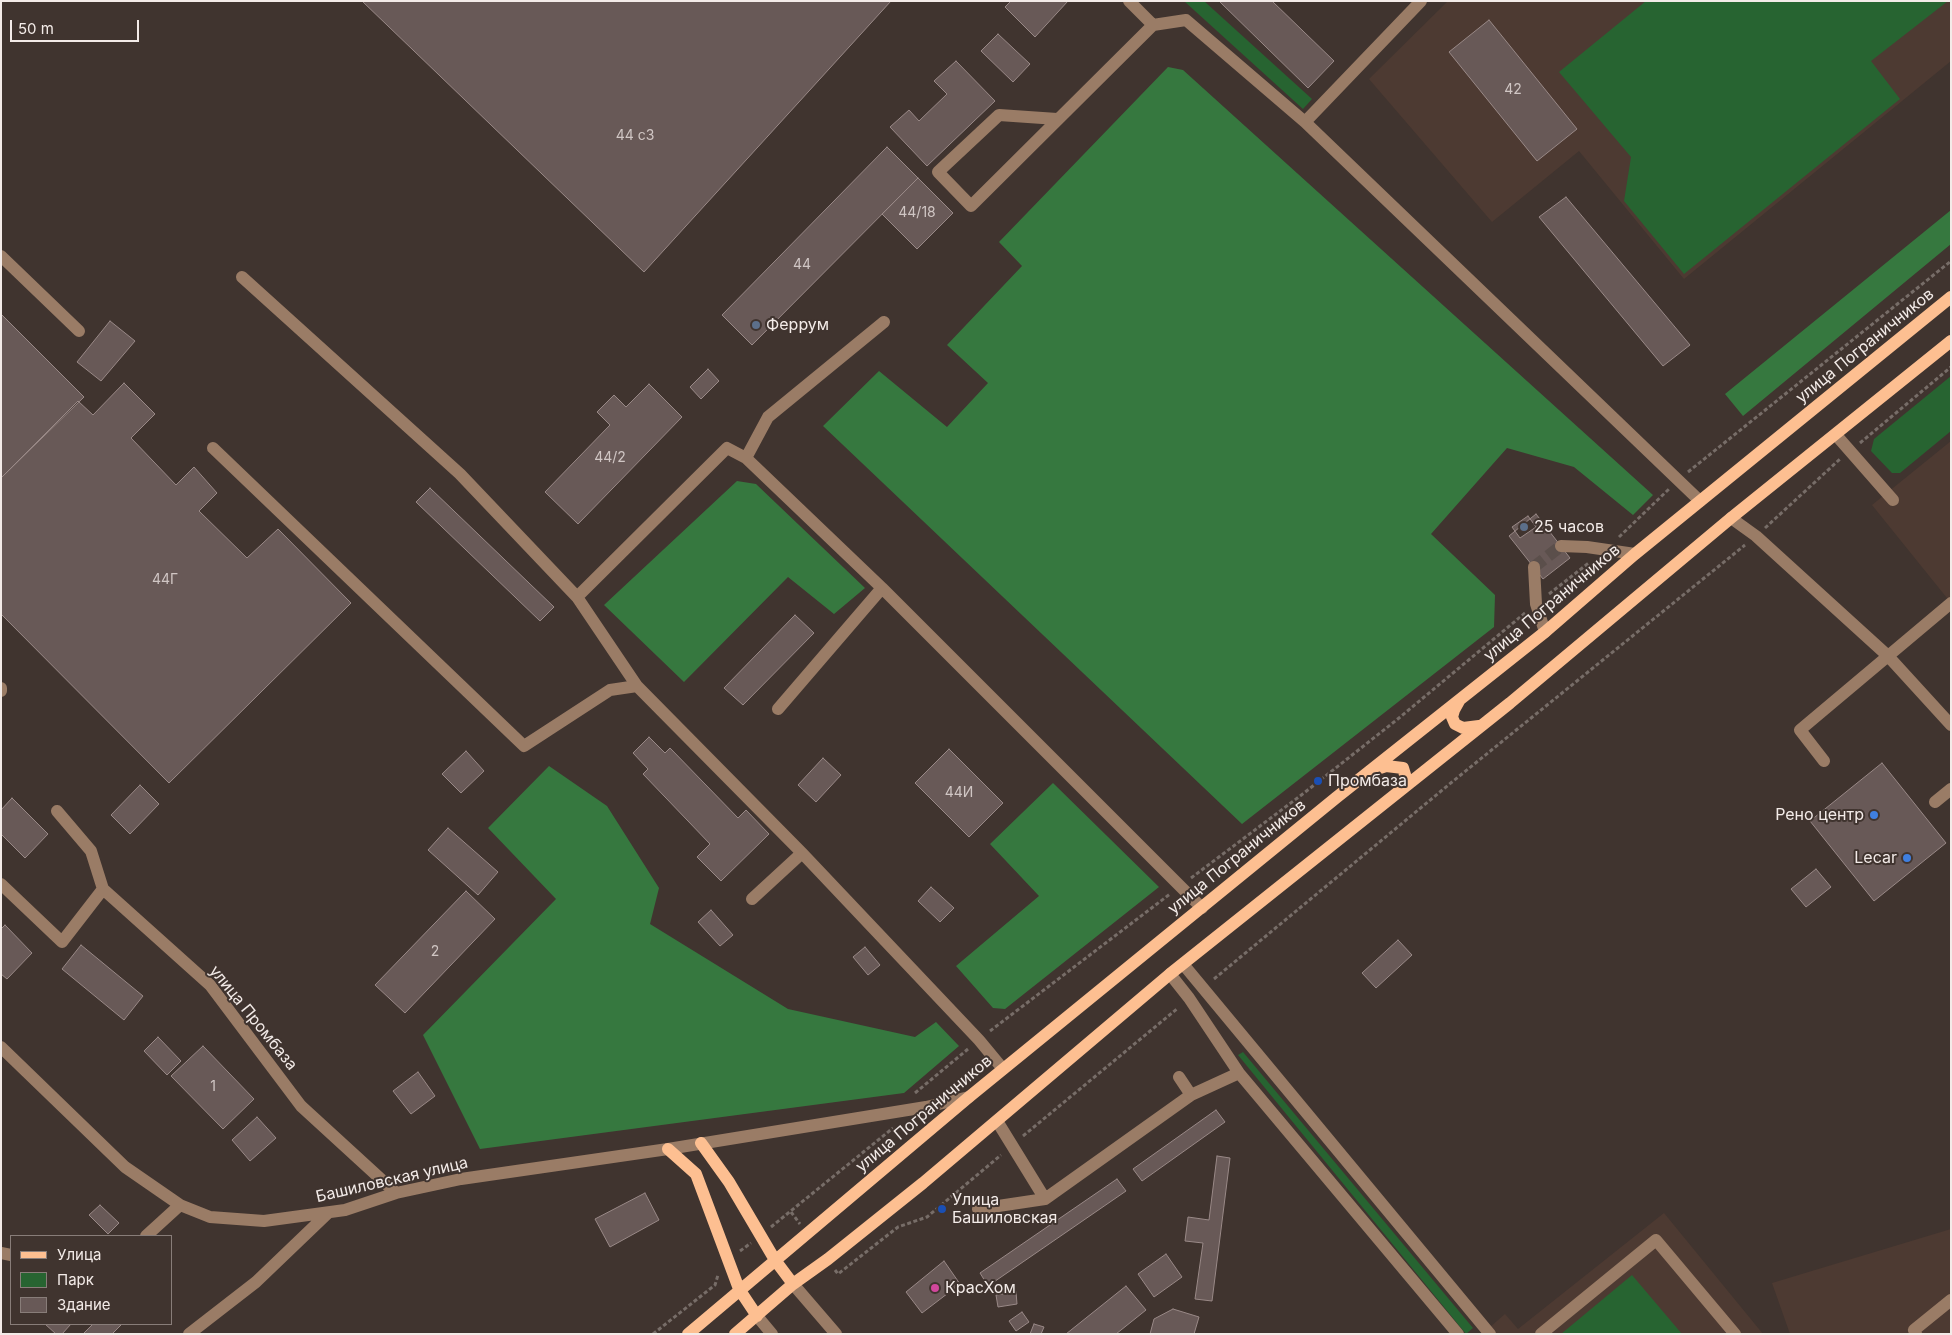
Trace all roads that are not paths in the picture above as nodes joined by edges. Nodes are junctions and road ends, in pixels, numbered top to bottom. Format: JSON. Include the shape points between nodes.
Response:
{"nodes":[{"id":1,"x":1129,"y":1,"type":"edge"},
{"id":2,"x":1422,"y":1,"type":"edge"},
{"id":3,"x":1153,"y":25,"type":"junction"},
{"id":4,"x":1057,"y":119,"type":"junction"},
{"id":5,"x":1305,"y":122,"type":"junction"},
{"id":6,"x":1,"y":256,"type":"edge"},
{"id":7,"x":242,"y":277,"type":"dead end"},
{"id":8,"x":1951,"y":297,"type":"edge"},
{"id":9,"x":884,"y":322,"type":"dead end"},
{"id":10,"x":79,"y":330,"type":"dead end"},
{"id":11,"x":1951,"y":341,"type":"edge"},
{"id":12,"x":1836,"y":435,"type":"junction"},
{"id":13,"x":213,"y":448,"type":"dead end"},
{"id":14,"x":746,"y":458,"type":"junction"},
{"id":15,"x":1893,"y":500,"type":"dead end"},
{"id":16,"x":1700,"y":501,"type":"junction"},
{"id":17,"x":1731,"y":518,"type":"junction"},
{"id":18,"x":1562,"y":546,"type":"tunnel mouth"},
{"id":19,"x":1635,"y":554,"type":"junction"},
{"id":20,"x":1534,"y":567,"type":"dead end"},
{"id":21,"x":882,"y":588,"type":"junction"},
{"id":22,"x":577,"y":597,"type":"junction"},
{"id":23,"x":1951,"y":603,"type":"edge"},
{"id":24,"x":1545,"y":632,"type":"junction"},
{"id":25,"x":1888,"y":656,"type":"junction"},
{"id":26,"x":637,"y":686,"type":"junction"},
{"id":27,"x":1458,"y":700,"type":"junction"},
{"id":28,"x":778,"y":709,"type":"dead end"},
{"id":29,"x":1951,"y":725,"type":"edge"},
{"id":30,"x":1480,"y":726,"type":"junction"},
{"id":31,"x":1824,"y":761,"type":"dead end"},
{"id":32,"x":1368,"y":772,"type":"junction"},
{"id":33,"x":1951,"y":789,"type":"edge"},
{"id":34,"x":1398,"y":791,"type":"junction"},
{"id":35,"x":1935,"y":802,"type":"dead end"},
{"id":36,"x":57,"y":811,"type":"dead end"},
{"id":37,"x":802,"y":853,"type":"junction"},
{"id":38,"x":1,"y":884,"type":"edge"},
{"id":39,"x":103,"y":889,"type":"junction"},
{"id":40,"x":752,"y":899,"type":"dead end"},
{"id":41,"x":1202,"y":908,"type":"junction"},
{"id":42,"x":1183,"y":964,"type":"junction"},
{"id":43,"x":1170,"y":974,"type":"junction"},
{"id":44,"x":1,"y":1047,"type":"edge"},
{"id":45,"x":1003,"y":1069,"type":"junction"},
{"id":46,"x":1239,"y":1073,"type":"junction"},
{"id":47,"x":1179,"y":1077,"type":"dead end"},
{"id":48,"x":1191,"y":1095,"type":"junction"},
{"id":49,"x":969,"y":1097,"type":"junction"},
{"id":50,"x":997,"y":1121,"type":"junction"},
{"id":51,"x":701,"y":1143,"type":"junction"},
{"id":52,"x":668,"y":1149,"type":"junction"},
{"id":53,"x":396,"y":1193,"type":"junction"},
{"id":54,"x":1045,"y":1199,"type":"junction"},
{"id":55,"x":180,"y":1204,"type":"junction"},
{"id":56,"x":978,"y":1209,"type":"dead end"},
{"id":57,"x":328,"y":1213,"type":"junction"},
{"id":58,"x":147,"y":1235,"type":"edge"},
{"id":59,"x":775,"y":1260,"type":"junction"},
{"id":60,"x":793,"y":1284,"type":"junction"},
{"id":61,"x":739,"y":1289,"type":"junction"},
{"id":62,"x":1951,"y":1300,"type":"edge"},
{"id":63,"x":757,"y":1316,"type":"junction"},
{"id":64,"x":189,"y":1334,"type":"edge"},
{"id":65,"x":688,"y":1334,"type":"edge"},
{"id":66,"x":735,"y":1334,"type":"edge"},
{"id":67,"x":772,"y":1334,"type":"edge"},
{"id":68,"x":836,"y":1334,"type":"edge"},
{"id":69,"x":1458,"y":1334,"type":"edge"},
{"id":70,"x":1490,"y":1334,"type":"edge"},
{"id":71,"x":1541,"y":1334,"type":"edge"},
{"id":72,"x":1735,"y":1334,"type":"edge"},
{"id":73,"x":1916,"y":1334,"type":"edge"}],
"edges":[{"from":1,"to":3,"type":"street"},
{"from":2,"to":5,"type":"street"},
{"from":3,"to":4,"type":"street"},
{"from":3,"to":5,"type":"street","via":[[1186,20]]},
{"from":4,"to":4,"type":"street","via":[[971,206],[938,172],[999,115]]},
{"from":5,"to":16,"type":"street"},
{"from":6,"to":10,"type":"street"},
{"from":7,"to":22,"type":"street","via":[[460,474]]},
{"from":8,"to":16,"type":"main road","name":"улица Пограничников"},
{"from":9,"to":14,"type":"street","via":[[768,416]]},
{"from":11,"to":12,"type":"main road"},
{"from":12,"to":15,"type":"street"},
{"from":12,"to":17,"type":"main road"},
{"from":13,"to":26,"type":"street","via":[[524,746],[610,690]]},
{"from":14,"to":21,"type":"street"},
{"from":14,"to":22,"type":"street","via":[[727,448]]},
{"from":16,"to":19,"type":"main road","name":"улица Пограничников"},
{"from":17,"to":25,"type":"street","via":[[1756,536]]},
{"from":17,"to":30,"type":"main road"},
{"from":18,"to":19,"type":"street"},
{"from":19,"to":24,"type":"main road","name":"улица Пограничников"},
{"from":20,"to":24,"type":"street","via":[[1536,604]]},
{"from":21,"to":28,"type":"street"},
{"from":21,"to":41,"type":"street"},
{"from":22,"to":26,"type":"street"},
{"from":23,"to":25,"type":"street"},
{"from":24,"to":27,"type":"main road","name":"улица Пограничников"},
{"from":25,"to":29,"type":"street"},
{"from":25,"to":31,"type":"street","via":[[1800,730]]},
{"from":26,"to":37,"type":"street"},
{"from":27,"to":30,"type":"main road","via":[[1452,717],[1455,724],[1463,728]]},
{"from":27,"to":32,"type":"main road","name":"улица Пограничников"},
{"from":30,"to":34,"type":"main road"},
{"from":32,"to":34,"type":"main road","via":[[1386,766],[1403,768],[1406,778]]},
{"from":32,"to":41,"type":"main road","name":"улица Пограничников"},
{"from":33,"to":35,"type":"street"},
{"from":34,"to":42,"type":"main road"},
{"from":36,"to":39,"type":"street","via":[[91,851]]},
{"from":37,"to":40,"type":"street"},
{"from":37,"to":45,"type":"street"},
{"from":38,"to":39,"type":"street","via":[[62,942]]},
{"from":39,"to":53,"type":"street","name":"улица Промбаза","via":[[210,986],[301,1106]]},
{"from":41,"to":45,"type":"main road","name":"улица Пограничников"},
{"from":42,"to":43,"type":"main road"},
{"from":42,"to":70,"type":"street"},
{"from":43,"to":46,"type":"street"},
{"from":43,"to":50,"type":"main road"},
{"from":44,"to":55,"type":"street","name":"Башиловская улица","via":[[125,1168]]},
{"from":45,"to":49,"type":"main road","name":"улица Пограничников"},
{"from":46,"to":48,"type":"street"},
{"from":46,"to":69,"type":"street"},
{"from":47,"to":48,"type":"street"},
{"from":48,"to":54,"type":"street"},
{"from":49,"to":51,"type":"street","name":"Башиловская улица"},
{"from":49,"to":59,"type":"main road","name":"улица Пограничников"},
{"from":50,"to":54,"type":"street"},
{"from":50,"to":60,"type":"main road","via":[[916,1189]]},
{"from":51,"to":52,"type":"street","name":"Башиловская улица"},
{"from":51,"to":59,"type":"main road","via":[[729,1182]]},
{"from":52,"to":53,"type":"street","name":"Башиловская улица","via":[[461,1179]]},
{"from":52,"to":61,"type":"main road","via":[[696,1174]]},
{"from":53,"to":57,"type":"street","name":"Башиловская улица"},
{"from":54,"to":56,"type":"street"},
{"from":55,"to":57,"type":"street","name":"Башиловская улица","via":[[210,1217],[264,1222]]},
{"from":55,"to":58,"type":"street"},
{"from":57,"to":64,"type":"street","via":[[256,1282]]},
{"from":59,"to":60,"type":"main road"},
{"from":59,"to":61,"type":"main road","name":"улица Пограничников"},
{"from":60,"to":63,"type":"main road"},
{"from":60,"to":68,"type":"street"},
{"from":61,"to":63,"type":"main road"},
{"from":61,"to":65,"type":"main road","name":"улица Пограничников"},
{"from":62,"to":73,"type":"street","via":[[1914,1330]]},
{"from":63,"to":66,"type":"main road"},
{"from":63,"to":67,"type":"street"},
{"from":71,"to":72,"type":"street","via":[[1656,1240]]}]}
